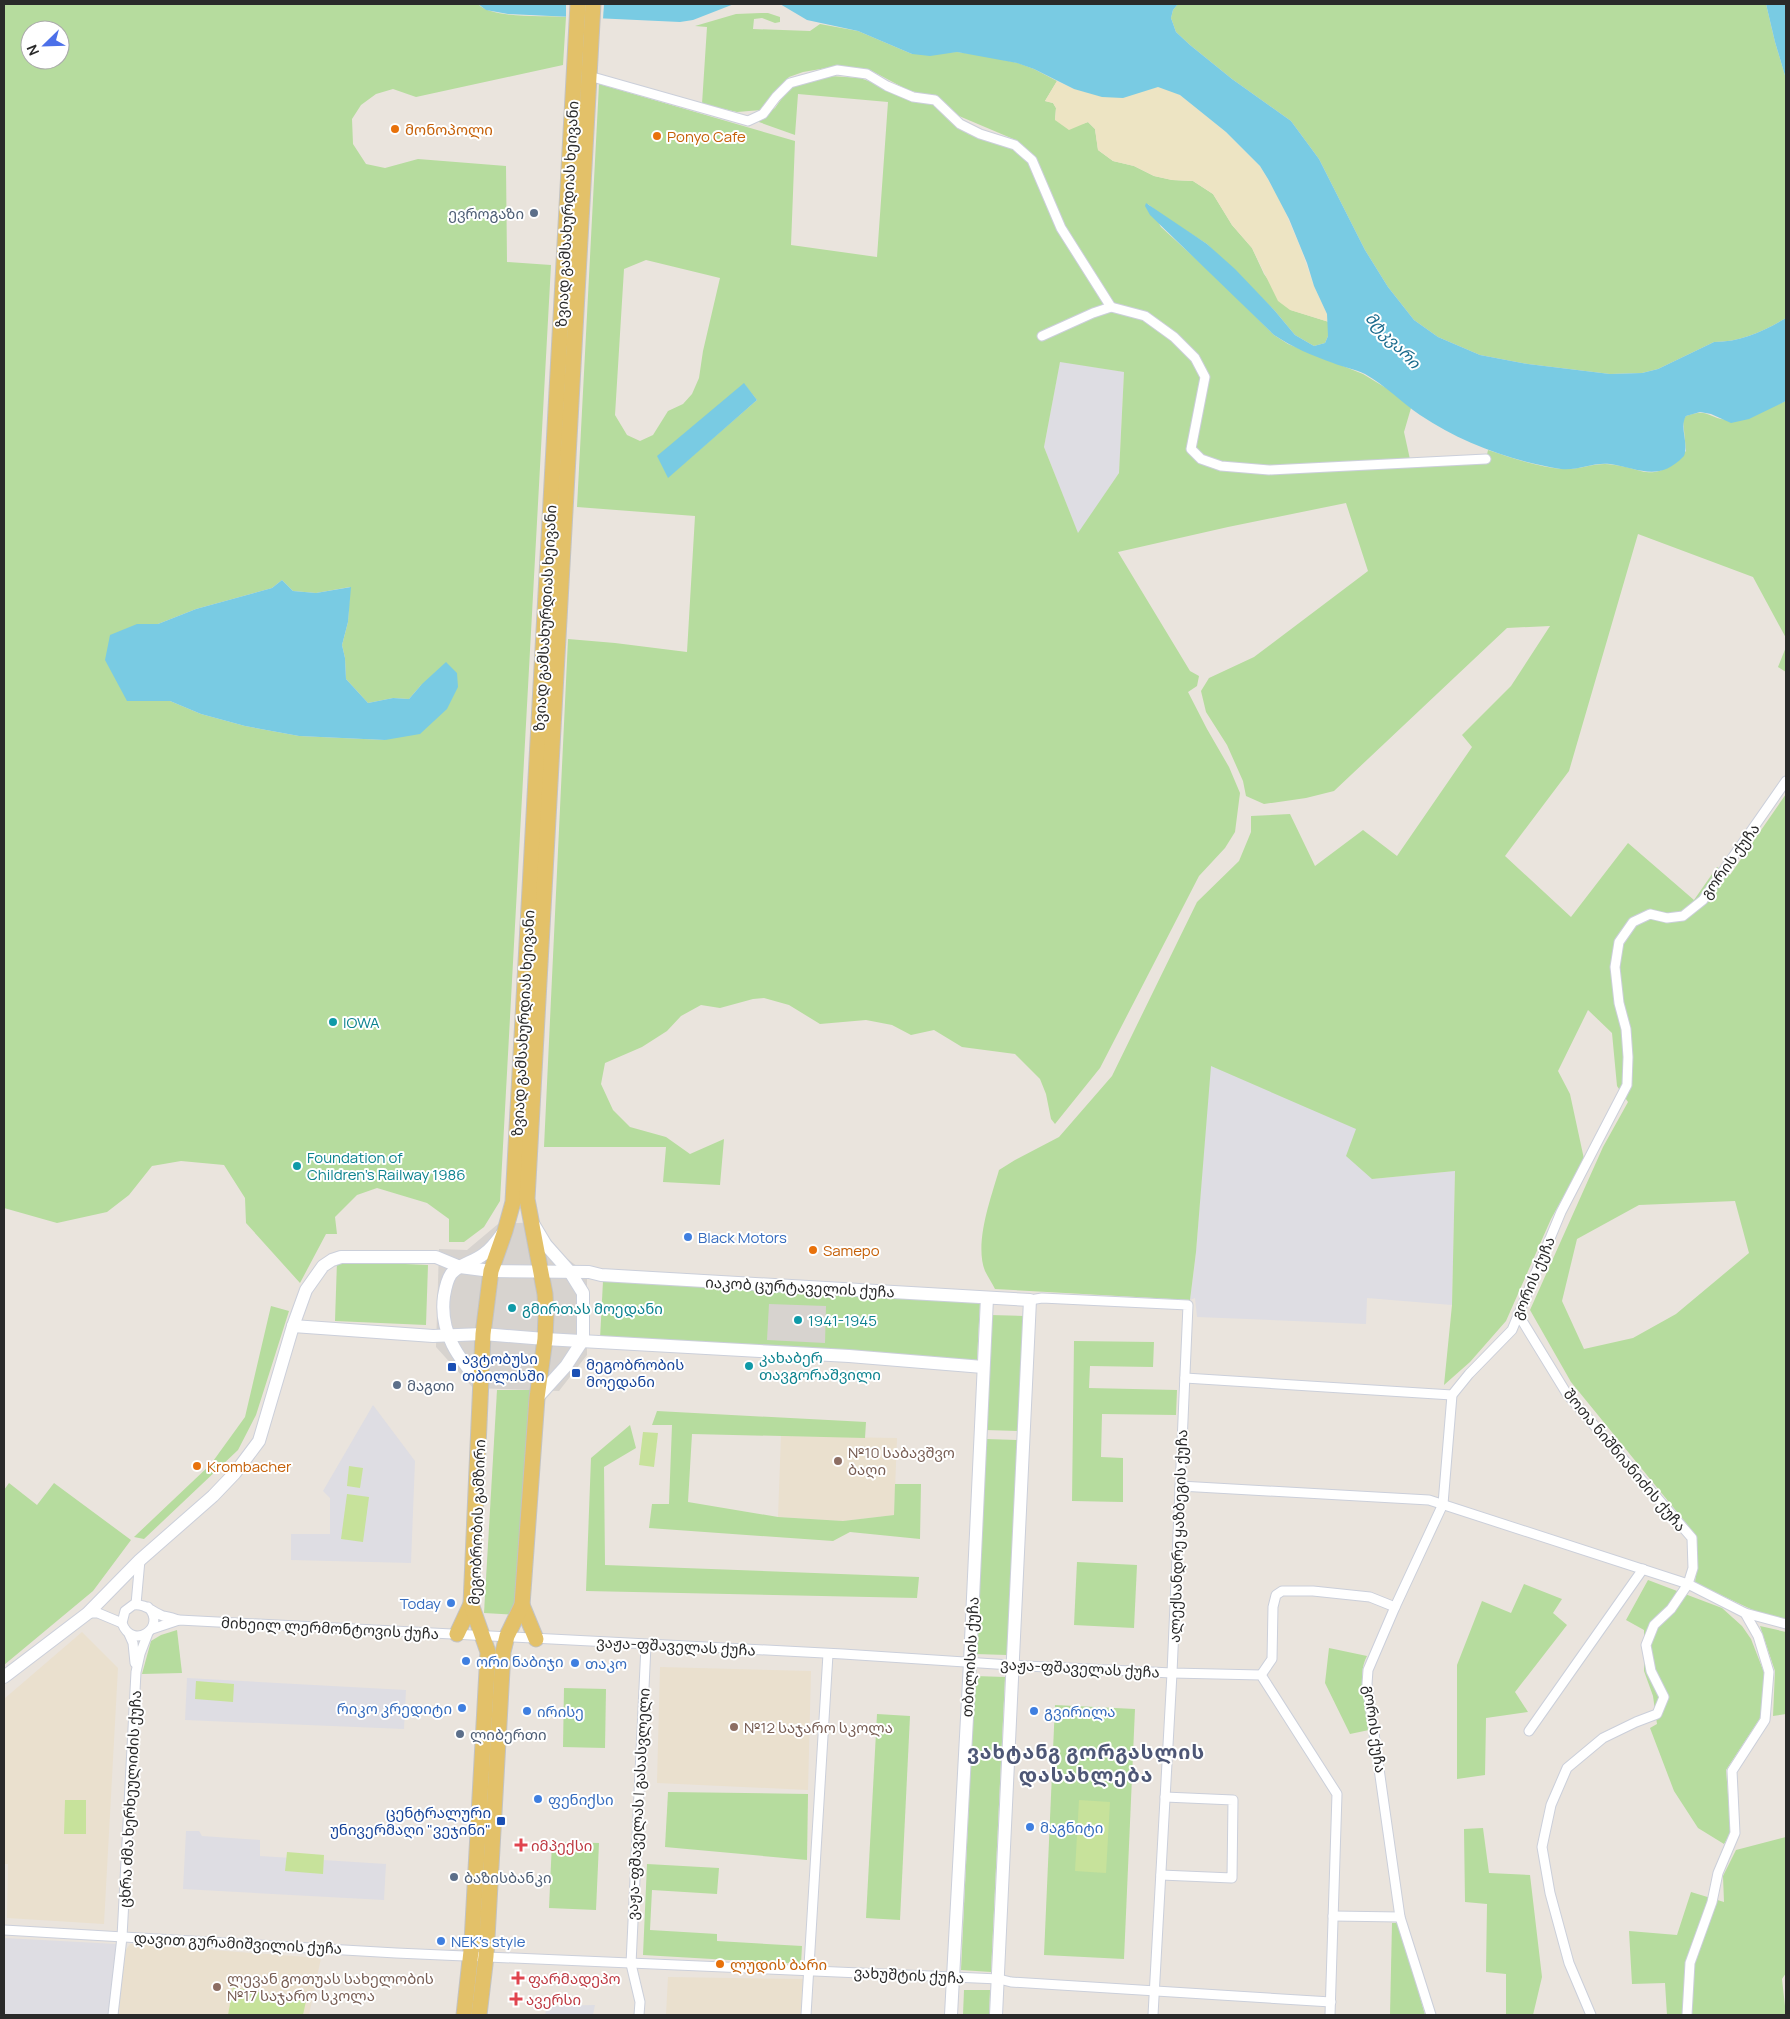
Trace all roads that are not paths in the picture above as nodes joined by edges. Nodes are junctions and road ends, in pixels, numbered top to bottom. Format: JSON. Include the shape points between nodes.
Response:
{"nodes":[{"id":1,"x":585,"y":11,"type":"edge"},
{"id":2,"x":589,"y":76,"type":"junction"},
{"id":3,"x":1111,"y":307,"type":"junction"},
{"id":4,"x":1042,"y":336,"type":"dead end"},
{"id":5,"x":1486,"y":460,"type":"dead end"},
{"id":6,"x":546,"y":726,"type":"junction"},
{"id":7,"x":543,"y":774,"type":"junction"},
{"id":8,"x":1786,"y":781,"type":"edge"},
{"id":9,"x":530,"y":1216,"type":"junction"},
{"id":10,"x":505,"y":1232,"type":"junction"},
{"id":11,"x":460,"y":1267,"type":"junction"},
{"id":12,"x":491,"y":1271,"type":"junction"},
{"id":13,"x":570,"y":1272,"type":"junction"},
{"id":14,"x":541,"y":1273,"type":"junction"},
{"id":15,"x":987,"y":1298,"type":"junction"},
{"id":16,"x":1030,"y":1300,"type":"junction"},
{"id":17,"x":1518,"y":1314,"type":"junction"},
{"id":18,"x":293,"y":1326,"type":"junction"},
{"id":19,"x":483,"y":1334,"type":"junction"},
{"id":20,"x":447,"y":1336,"type":"junction"},
{"id":21,"x":545,"y":1339,"type":"junction"},
{"id":22,"x":583,"y":1340,"type":"junction"},
{"id":23,"x":983,"y":1367,"type":"junction"},
{"id":24,"x":1185,"y":1378,"type":"junction"},
{"id":25,"x":482,"y":1385,"type":"junction"},
{"id":26,"x":1452,"y":1395,"type":"junction"},
{"id":27,"x":537,"y":1398,"type":"junction"},
{"id":28,"x":1180,"y":1486,"type":"junction"},
{"id":29,"x":1443,"y":1504,"type":"junction"},
{"id":30,"x":140,"y":1560,"type":"junction"},
{"id":31,"x":1643,"y":1569,"type":"junction"},
{"id":32,"x":1688,"y":1584,"type":"junction"},
{"id":33,"x":136,"y":1604,"type":"junction"},
{"id":34,"x":471,"y":1604,"type":"junction"},
{"id":35,"x":522,"y":1605,"type":"junction"},
{"id":36,"x":148,"y":1607,"type":"junction"},
{"id":37,"x":1395,"y":1607,"type":"junction"},
{"id":38,"x":88,"y":1613,"type":"junction"},
{"id":39,"x":1745,"y":1613,"type":"junction"},
{"id":40,"x":179,"y":1620,"type":"junction"},
{"id":41,"x":122,"y":1623,"type":"junction"},
{"id":42,"x":1786,"y":1624,"type":"edge"},
{"id":43,"x":150,"y":1631,"type":"junction"},
{"id":44,"x":129,"y":1634,"type":"junction"},
{"id":45,"x":457,"y":1634,"type":"junction"},
{"id":46,"x":482,"y":1635,"type":"junction"},
{"id":47,"x":507,"y":1636,"type":"junction"},
{"id":48,"x":536,"y":1638,"type":"junction"},
{"id":49,"x":646,"y":1645,"type":"junction"},
{"id":50,"x":828,"y":1654,"type":"junction"},
{"id":51,"x":970,"y":1662,"type":"junction"},
{"id":52,"x":1012,"y":1664,"type":"junction"},
{"id":53,"x":136,"y":1672,"type":"junction"},
{"id":54,"x":1172,"y":1673,"type":"junction"},
{"id":55,"x":1261,"y":1675,"type":"junction"},
{"id":56,"x":4,"y":1677,"type":"edge"},
{"id":57,"x":1528,"y":1731,"type":"dead end"},
{"id":58,"x":1165,"y":1797,"type":"junction"},
{"id":59,"x":1161,"y":1876,"type":"junction"},
{"id":60,"x":1333,"y":1916,"type":"junction"},
{"id":61,"x":1400,"y":1918,"type":"junction"},
{"id":62,"x":4,"y":1930,"type":"edge"},
{"id":63,"x":122,"y":1937,"type":"junction"},
{"id":64,"x":479,"y":1955,"type":"junction"},
{"id":65,"x":631,"y":1964,"type":"junction"},
{"id":66,"x":810,"y":1970,"type":"junction"},
{"id":67,"x":954,"y":1977,"type":"junction"},
{"id":68,"x":999,"y":1979,"type":"junction"},
{"id":69,"x":1155,"y":1990,"type":"junction"},
{"id":70,"x":1331,"y":2002,"type":"junction"},
{"id":71,"x":113,"y":2015,"type":"edge"},
{"id":72,"x":464,"y":2015,"type":"edge"},
{"id":73,"x":479,"y":2015,"type":"edge"},
{"id":74,"x":639,"y":2015,"type":"edge"},
{"id":75,"x":806,"y":2015,"type":"edge"},
{"id":76,"x":951,"y":2015,"type":"edge"},
{"id":77,"x":996,"y":2015,"type":"edge"},
{"id":78,"x":1153,"y":2015,"type":"edge"},
{"id":79,"x":1330,"y":2015,"type":"edge"},
{"id":80,"x":1431,"y":2015,"type":"edge"},
{"id":81,"x":1591,"y":2015,"type":"edge"},
{"id":82,"x":1687,"y":2015,"type":"edge"}],
"edges":[{"from":1,"to":2,"type":"main road","name":"ზვიად გამსახურდიას ხეივანი"},
{"from":1,"to":6,"type":"main road","name":"ზვიად გამსახურდიას ხეივანი"},
{"from":2,"to":3,"type":"street","via":[[748,121],[763,114],[790,83],[837,70],[867,74],[912,97],[935,100],[960,124],[1015,145],[1032,160],[1061,228]]},
{"from":2,"to":6,"type":"main road","name":"ზვიად გამსახურდიას ხეივანი"},
{"from":3,"to":4,"type":"street"},
{"from":3,"to":5,"type":"street","via":[[1145,316],[1174,337],[1195,358],[1205,377],[1191,449],[1201,459],[1221,466],[1269,470]]},
{"from":6,"to":7,"type":"main road","name":"ზვიად გამსახურდიას ხეივანი"},
{"from":7,"to":9,"type":"main road","name":"ზვიად გამსახურდიას ხეივანი","via":[[527,1199]]},
{"from":7,"to":10,"type":"main road","name":"ზვიად გამსახურდიას ხეივანი","via":[[513,1202]]},
{"from":8,"to":17,"type":"street","name":"გორის ქუჩა","via":[[1703,900],[1683,916],[1667,918],[1650,914],[1633,922],[1618,942],[1615,967],[1626,1029],[1627,1085],[1561,1212]]},
{"from":9,"to":13,"type":"main road","via":[[546,1244]]},
{"from":9,"to":14,"type":"main road"},
{"from":10,"to":11,"type":"main road","via":[[484,1254]]},
{"from":10,"to":12,"type":"main road"},
{"from":11,"to":12,"type":"main road"},
{"from":11,"to":18,"type":"main road","via":[[436,1257],[332,1260],[323,1266],[306,1290]]},
{"from":11,"to":20,"type":"main road","via":[[450,1275],[445,1290],[443,1321]]},
{"from":12,"to":14,"type":"main road"},
{"from":12,"to":19,"type":"main road"},
{"from":13,"to":14,"type":"main road"},
{"from":13,"to":15,"type":"main road","name":"იაკობ ცურტაველის ქუჩა"},
{"from":13,"to":22,"type":"main road","via":[[583,1293]]},
{"from":14,"to":21,"type":"main road","via":[[546,1314]]},
{"from":15,"to":16,"type":"main road","name":"იაკობ ცურტაველის ქუჩა"},
{"from":15,"to":23,"type":"main road","name":"თბილისის ქუჩა"},
{"from":16,"to":24,"type":"street","name":"ალექსანდრე ყაზბეგის ქუჩა","via":[[1188,1305]]},
{"from":16,"to":52,"type":"main road"},
{"from":17,"to":26,"type":"street","name":"გორის ქუჩა","via":[[1512,1330]]},
{"from":17,"to":32,"type":"street","name":"შოთა ნიშნიანიძის ქუჩა","via":[[1567,1394],[1692,1538],[1693,1568]]},
{"from":18,"to":20,"type":"main road"},
{"from":18,"to":30,"type":"main road","via":[[258,1441],[213,1496]]},
{"from":19,"to":20,"type":"main road"},
{"from":19,"to":21,"type":"main road"},
{"from":19,"to":25,"type":"main road"},
{"from":20,"to":25,"type":"main road"},
{"from":21,"to":22,"type":"main road"},
{"from":21,"to":27,"type":"main road"},
{"from":22,"to":23,"type":"main road"},
{"from":22,"to":27,"type":"main road","via":[[566,1366]]},
{"from":23,"to":51,"type":"main road","name":"თბილისის ქუჩა"},
{"from":24,"to":26,"type":"street"},
{"from":24,"to":28,"type":"street","name":"ალექსანდრე ყაზბეგის ქუჩა"},
{"from":25,"to":34,"type":"main road","name":"მეგობრობის გამზირი"},
{"from":26,"to":29,"type":"street","name":"გორის ქუჩა"},
{"from":27,"to":35,"type":"main road","name":"მეგობრობის გამზირი"},
{"from":28,"to":29,"type":"street","via":[[1429,1500]]},
{"from":28,"to":54,"type":"street","name":"ალექსანდრე ყაზბეგის ქუჩა"},
{"from":29,"to":31,"type":"street"},
{"from":29,"to":37,"type":"street","name":"გორის ქუჩა"},
{"from":30,"to":33,"type":"street"},
{"from":30,"to":38,"type":"main road"},
{"from":31,"to":32,"type":"street"},
{"from":31,"to":57,"type":"street"},
{"from":32,"to":39,"type":"street"},
{"from":32,"to":81,"type":"street","name":"შოთა ნიშნიანიძის ქუჩა","via":[[1654,1625],[1646,1645],[1651,1672],[1664,1697],[1657,1714],[1603,1738],[1568,1768],[1551,1805],[1542,1847],[1550,1893],[1569,1964]]},
{"from":33,"to":36,"type":"street"},
{"from":33,"to":41,"type":"street","via":[[124,1612]]},
{"from":34,"to":45,"type":"main road"},
{"from":34,"to":46,"type":"main road","name":"მეგობრობის გამზირი"},
{"from":35,"to":47,"type":"main road","name":"მეგობრობის გამზირი"},
{"from":35,"to":48,"type":"main road"},
{"from":36,"to":40,"type":"street","name":"მიხეილ ლერმონტოვის ქუჩა"},
{"from":36,"to":43,"type":"street","via":[[154,1622]]},
{"from":37,"to":55,"type":"street","via":[[1370,1597],[1282,1591],[1276,1595],[1273,1607],[1272,1659]]},
{"from":37,"to":61,"type":"street","name":"გორის ქუჩა","via":[[1368,1670],[1367,1684]]},
{"from":38,"to":41,"type":"street","via":[[98,1613]]},
{"from":38,"to":56,"type":"main road"},
{"from":39,"to":42,"type":"street"},
{"from":39,"to":82,"type":"street","via":[[1758,1636],[1769,1672],[1765,1720],[1732,1771],[1735,1833],[1718,1873],[1712,1902],[1690,1963]]},
{"from":40,"to":43,"type":"street","name":"მიხეილ ლერმონტოვის ქუჩა"},
{"from":40,"to":45,"type":"street","name":"მიხეილ ლერმონტოვის ქუჩა"},
{"from":41,"to":44,"type":"street"},
{"from":43,"to":44,"type":"street","via":[[136,1636]]},
{"from":43,"to":53,"type":"street","name":"ცხრა ძმა ხერხეულიძის ქუჩა"},
{"from":44,"to":53,"type":"street","name":"ცხრა ძმა ხერხეულიძის ქუჩა"},
{"from":45,"to":46,"type":"street","name":"მიხეილ ლერმონტოვის ქუჩა"},
{"from":46,"to":47,"type":"street","name":"მიხეილ ლერმონტოვის ქუჩა"},
{"from":46,"to":64,"type":"main road","name":"მეგობრობის გამზირი","via":[[488,1652]]},
{"from":47,"to":48,"type":"street","name":"ვაჟა-ფშაველას ქუჩა"},
{"from":47,"to":64,"type":"main road","name":"მეგობრობის გამზირი","via":[[501,1669]]},
{"from":48,"to":49,"type":"street","name":"ვაჟა-ფშაველას ქუჩა"},
{"from":49,"to":50,"type":"street","name":"ვაჟა-ფშაველას ქუჩა"},
{"from":49,"to":65,"type":"street","name":"ვაჟა-ფშაველას I გასასვლელი"},
{"from":50,"to":51,"type":"street","name":"ვაჟა-ფშაველას ქუჩა"},
{"from":50,"to":66,"type":"street"},
{"from":51,"to":52,"type":"street","name":"ვაჟა-ფშაველას ქუჩა"},
{"from":51,"to":67,"type":"main road","name":"თბილისის ქუჩა"},
{"from":52,"to":54,"type":"street","name":"ვაჟა-ფშაველას ქუჩა"},
{"from":52,"to":68,"type":"main road"},
{"from":53,"to":63,"type":"street","name":"ცხრა ძმა ხერხეულიძის ქუჩა"},
{"from":54,"to":55,"type":"street","name":"ვაჟა-ფშაველას ქუჩა"},
{"from":54,"to":58,"type":"street","name":"ალექსანდრე ყაზბეგის ქუჩა"},
{"from":55,"to":60,"type":"street","via":[[1337,1794]]},
{"from":58,"to":59,"type":"street","name":"ალექსანდრე ყაზბეგის ქუჩა"},
{"from":58,"to":59,"type":"street","via":[[1233,1800],[1232,1878]]},
{"from":59,"to":69,"type":"street","name":"ალექსანდრე ყაზბეგის ქუჩა"},
{"from":60,"to":61,"type":"street"},
{"from":60,"to":70,"type":"street"},
{"from":61,"to":80,"type":"street","name":"გორის ქუჩა"},
{"from":62,"to":63,"type":"street","name":"დავით გურამიშვილის ქუჩა"},
{"from":63,"to":64,"type":"street","name":"დავით გურამიშვილის ქუჩა"},
{"from":63,"to":71,"type":"street","name":"ცხრა ძმა ხერხეულიძის ქუჩა"},
{"from":64,"to":65,"type":"street","name":"ვახუშტის ქუჩა"},
{"from":64,"to":72,"type":"main road","name":"მეგობრობის გამზირი"},
{"from":64,"to":73,"type":"main road","name":"მეგობრობის გამზირი"},
{"from":65,"to":66,"type":"street","name":"ვახუშტის ქუჩა"},
{"from":65,"to":74,"type":"street","name":"ვაჟა-ფშაველას I გასასვლელი","via":[[640,2002]]},
{"from":66,"to":67,"type":"street","name":"ვახუშტის ქუჩა"},
{"from":66,"to":75,"type":"street"},
{"from":67,"to":68,"type":"street","name":"ვახუშტის ქუჩა"},
{"from":67,"to":76,"type":"main road","name":"თბილისის ქუჩა"},
{"from":68,"to":69,"type":"street","name":"ვახუშტის ქუჩა"},
{"from":68,"to":77,"type":"main road"},
{"from":69,"to":70,"type":"street","name":"ვახუშტის ქუჩა"},
{"from":69,"to":78,"type":"street","name":"ალექსანდრე ყაზბეგის ქუჩა"},
{"from":70,"to":79,"type":"street"}]}
